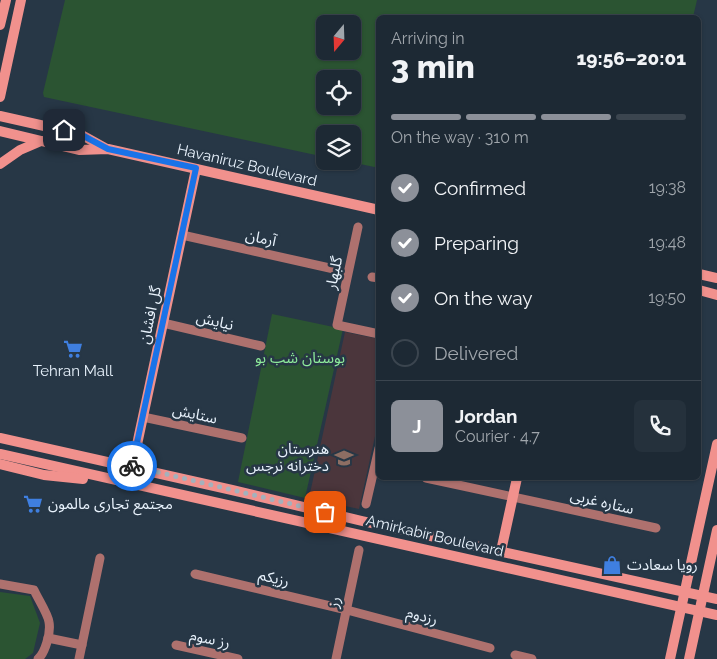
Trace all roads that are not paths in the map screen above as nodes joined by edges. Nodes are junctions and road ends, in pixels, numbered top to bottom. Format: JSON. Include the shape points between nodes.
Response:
{"nodes":[{"id":1,"x":6,"y":0,"type":"edge"},
{"id":2,"x":21,"y":0,"type":"edge"},
{"id":3,"x":0,"y":25,"type":"edge"},
{"id":4,"x":0,"y":97,"type":"edge"},
{"id":5,"x":0,"y":116,"type":"edge"},
{"id":6,"x":0,"y":131,"type":"edge"},
{"id":7,"x":41,"y":141,"type":"junction"},
{"id":8,"x":108,"y":149,"type":"junction"},
{"id":9,"x":0,"y":164,"type":"edge"},
{"id":10,"x":196,"y":168,"type":"junction"},
{"id":11,"x":376,"y":209,"type":"edge"},
{"id":12,"x":358,"y":227,"type":"dead end"},
{"id":13,"x":182,"y":235,"type":"junction"},
{"id":14,"x":334,"y":269,"type":"dead end"},
{"id":15,"x":701,"y":274,"type":"edge"},
{"id":16,"x":717,"y":278,"type":"edge"},
{"id":17,"x":701,"y":291,"type":"edge"},
{"id":18,"x":717,"y":295,"type":"edge"},
{"id":19,"x":163,"y":323,"type":"junction"},
{"id":20,"x":376,"y":333,"type":"edge"},
{"id":21,"x":261,"y":346,"type":"dead end"},
{"id":22,"x":143,"y":417,"type":"junction"},
{"id":23,"x":0,"y":433,"type":"edge"},
{"id":24,"x":0,"y":438,"type":"edge"},
{"id":25,"x":242,"y":438,"type":"dead end"},
{"id":26,"x":717,"y":444,"type":"edge"},
{"id":27,"x":39,"y":446,"type":"junction"},
{"id":28,"x":0,"y":454,"type":"edge"},
{"id":29,"x":0,"y":464,"type":"edge"},
{"id":30,"x":132,"y":468,"type":"junction"},
{"id":31,"x":376,"y":470,"type":"edge"},
{"id":32,"x":436,"y":480,"type":"edge"},
{"id":33,"x":517,"y":480,"type":"edge"},
{"id":34,"x":127,"y":484,"type":"junction"},
{"id":35,"x":513,"y":496,"type":"junction"},
{"id":36,"x":366,"y":504,"type":"dead end"},
{"id":37,"x":656,"y":528,"type":"dead end"},
{"id":38,"x":717,"y":530,"type":"edge"},
{"id":39,"x":360,"y":550,"type":"dead end"},
{"id":40,"x":501,"y":550,"type":"junction"},
{"id":41,"x":100,"y":558,"type":"dead end"},
{"id":42,"x":195,"y":574,"type":"dead end"},
{"id":43,"x":0,"y":584,"type":"edge"},
{"id":44,"x":684,"y":592,"type":"junction"},
{"id":45,"x":703,"y":595,"type":"junction"},
{"id":46,"x":717,"y":599,"type":"edge"},
{"id":47,"x":681,"y":606,"type":"junction"},
{"id":48,"x":347,"y":610,"type":"junction"},
{"id":49,"x":700,"y":611,"type":"junction"},
{"id":50,"x":717,"y":615,"type":"edge"},
{"id":51,"x":48,"y":638,"type":"junction"},
{"id":52,"x":82,"y":645,"type":"junction"},
{"id":53,"x":176,"y":646,"type":"dead end"},
{"id":54,"x":490,"y":648,"type":"dead end"},
{"id":55,"x":515,"y":655,"type":"dead end"},
{"id":56,"x":38,"y":659,"type":"edge"},
{"id":57,"x":79,"y":659,"type":"edge"},
{"id":58,"x":238,"y":659,"type":"edge"},
{"id":59,"x":336,"y":659,"type":"edge"},
{"id":60,"x":532,"y":659,"type":"edge"},
{"id":61,"x":670,"y":659,"type":"edge"},
{"id":62,"x":689,"y":659,"type":"edge"}],
"edges":[{"from":1,"to":3,"type":"main road"},
{"from":2,"to":4,"type":"main road"},
{"from":5,"to":8,"type":"main road","name":"Havaniruz Boulevard","via":[[80,134]]},
{"from":6,"to":7,"type":"main road","name":"Havaniruz Boulevard"},
{"from":7,"to":8,"type":"main road","name":"Havaniruz Boulevard","via":[[78,150]]},
{"from":7,"to":9,"type":"main road"},
{"from":8,"to":10,"type":"main road","name":"Havaniruz Boulevard"},
{"from":10,"to":11,"type":"main road","name":"Havaniruz Boulevard"},
{"from":10,"to":13,"type":"main road","name":"گل افشان"},
{"from":12,"to":20,"type":"street","name":"گلبهار","via":[[338,325]]},
{"from":13,"to":14,"type":"street","name":"آرمان"},
{"from":13,"to":19,"type":"main road","name":"گل افشان"},
{"from":15,"to":16,"type":"main road"},
{"from":17,"to":18,"type":"main road"},
{"from":19,"to":21,"type":"street","name":"نیایش"},
{"from":19,"to":22,"type":"main road","name":"گل افشان"},
{"from":22,"to":25,"type":"street","name":"ستایش"},
{"from":22,"to":30,"type":"main road","name":"گل افشان"},
{"from":23,"to":27,"type":"main road"},
{"from":24,"to":27,"type":"main road","name":"Amirkabir Boulevard"},
{"from":26,"to":44,"type":"main road"},
{"from":27,"to":30,"type":"main road","name":"Amirkabir Boulevard"},
{"from":28,"to":34,"type":"main road","name":"Amirkabir Boulevard"},
{"from":29,"to":34,"type":"main road","via":[[44,474]]},
{"from":30,"to":40,"type":"main road","name":"Amirkabir Boulevard"},
{"from":31,"to":36,"type":"street"},
{"from":32,"to":35,"type":"street","name":"ستاره غربی"},
{"from":33,"to":35,"type":"main road"},
{"from":34,"to":47,"type":"main road","name":"Amirkabir Boulevard"},
{"from":35,"to":37,"type":"street","name":"ستاره غربی"},
{"from":35,"to":40,"type":"main road"},
{"from":38,"to":45,"type":"main road"},
{"from":39,"to":48,"type":"street","name":"رز"},
{"from":40,"to":44,"type":"main road","name":"Amirkabir Boulevard"},
{"from":41,"to":52,"type":"street"},
{"from":42,"to":48,"type":"street","name":"رزیکم"},
{"from":43,"to":51,"type":"street","via":[[34,590],[49,622]]},
{"from":44,"to":45,"type":"main road","name":"Amirkabir Boulevard"},
{"from":44,"to":47,"type":"main road"},
{"from":45,"to":46,"type":"main road","name":"Amirkabir Boulevard"},
{"from":45,"to":49,"type":"main road"},
{"from":47,"to":49,"type":"main road","name":"Amirkabir Boulevard"},
{"from":47,"to":61,"type":"main road"},
{"from":48,"to":54,"type":"street","name":"رزدوم"},
{"from":48,"to":59,"type":"street","name":"رز"},
{"from":49,"to":50,"type":"main road","name":"Amirkabir Boulevard"},
{"from":49,"to":62,"type":"main road"},
{"from":51,"to":52,"type":"street"},
{"from":51,"to":56,"type":"street"},
{"from":52,"to":57,"type":"street"},
{"from":53,"to":58,"type":"street","name":"رز سوم"},
{"from":55,"to":60,"type":"street"}]}
